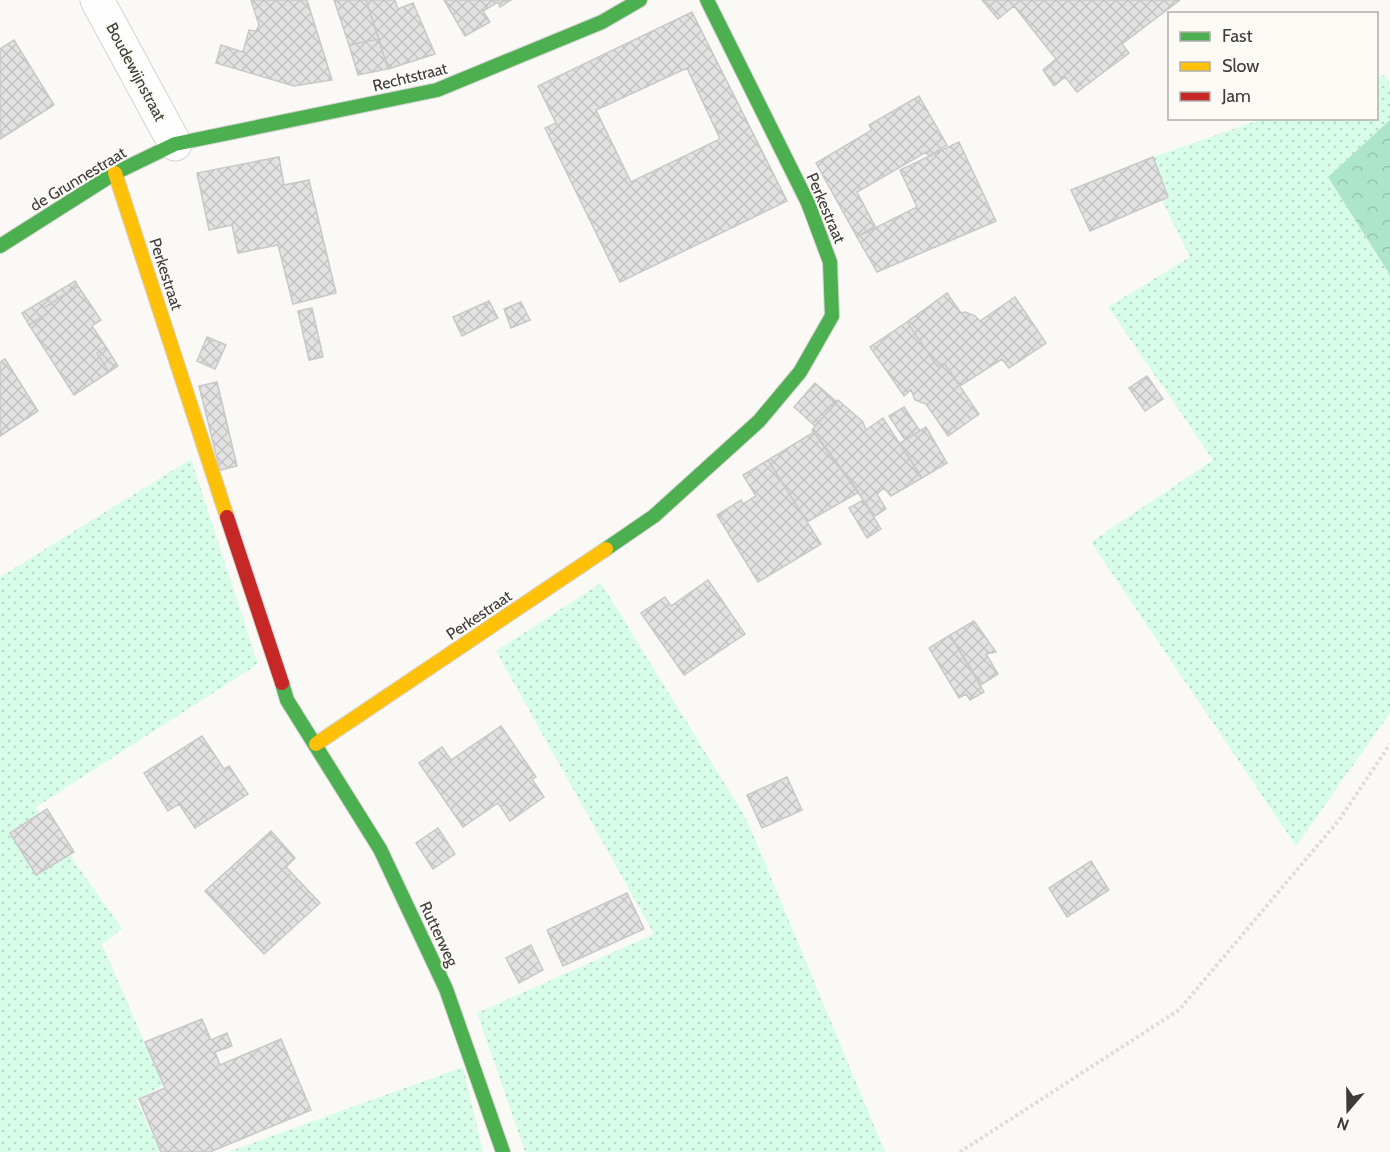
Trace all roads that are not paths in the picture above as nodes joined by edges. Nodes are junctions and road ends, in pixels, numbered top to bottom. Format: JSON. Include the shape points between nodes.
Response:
{"nodes":[{"id":1,"x":97,"y":0,"type":"edge"},
{"id":2,"x":640,"y":0,"type":"edge"},
{"id":3,"x":707,"y":0,"type":"edge"},
{"id":4,"x":175,"y":144,"type":"junction"},
{"id":5,"x":115,"y":172,"type":"junction"},
{"id":6,"x":0,"y":246,"type":"edge"},
{"id":7,"x":316,"y":744,"type":"junction"},
{"id":8,"x":503,"y":1152,"type":"edge"}],
"edges":[{"from":1,"to":4,"type":"street","name":"Boudewijnstraat"},
{"from":2,"to":4,"type":"street","name":"Rechtstraat","via":[[602,22],[437,90]]},
{"from":3,"to":7,"type":"street","name":"Perkestraat","via":[[808,203],[830,262],[832,316],[800,372],[759,421],[654,516]]},
{"from":4,"to":5,"type":"street","name":"de Grunnestraat"},
{"from":5,"to":6,"type":"street","name":"de Grunnestraat"},
{"from":5,"to":7,"type":"street","name":"Perkestraat","via":[[287,700]]},
{"from":7,"to":8,"type":"street","name":"Rutterweg","via":[[380,849],[447,989]]}]}
